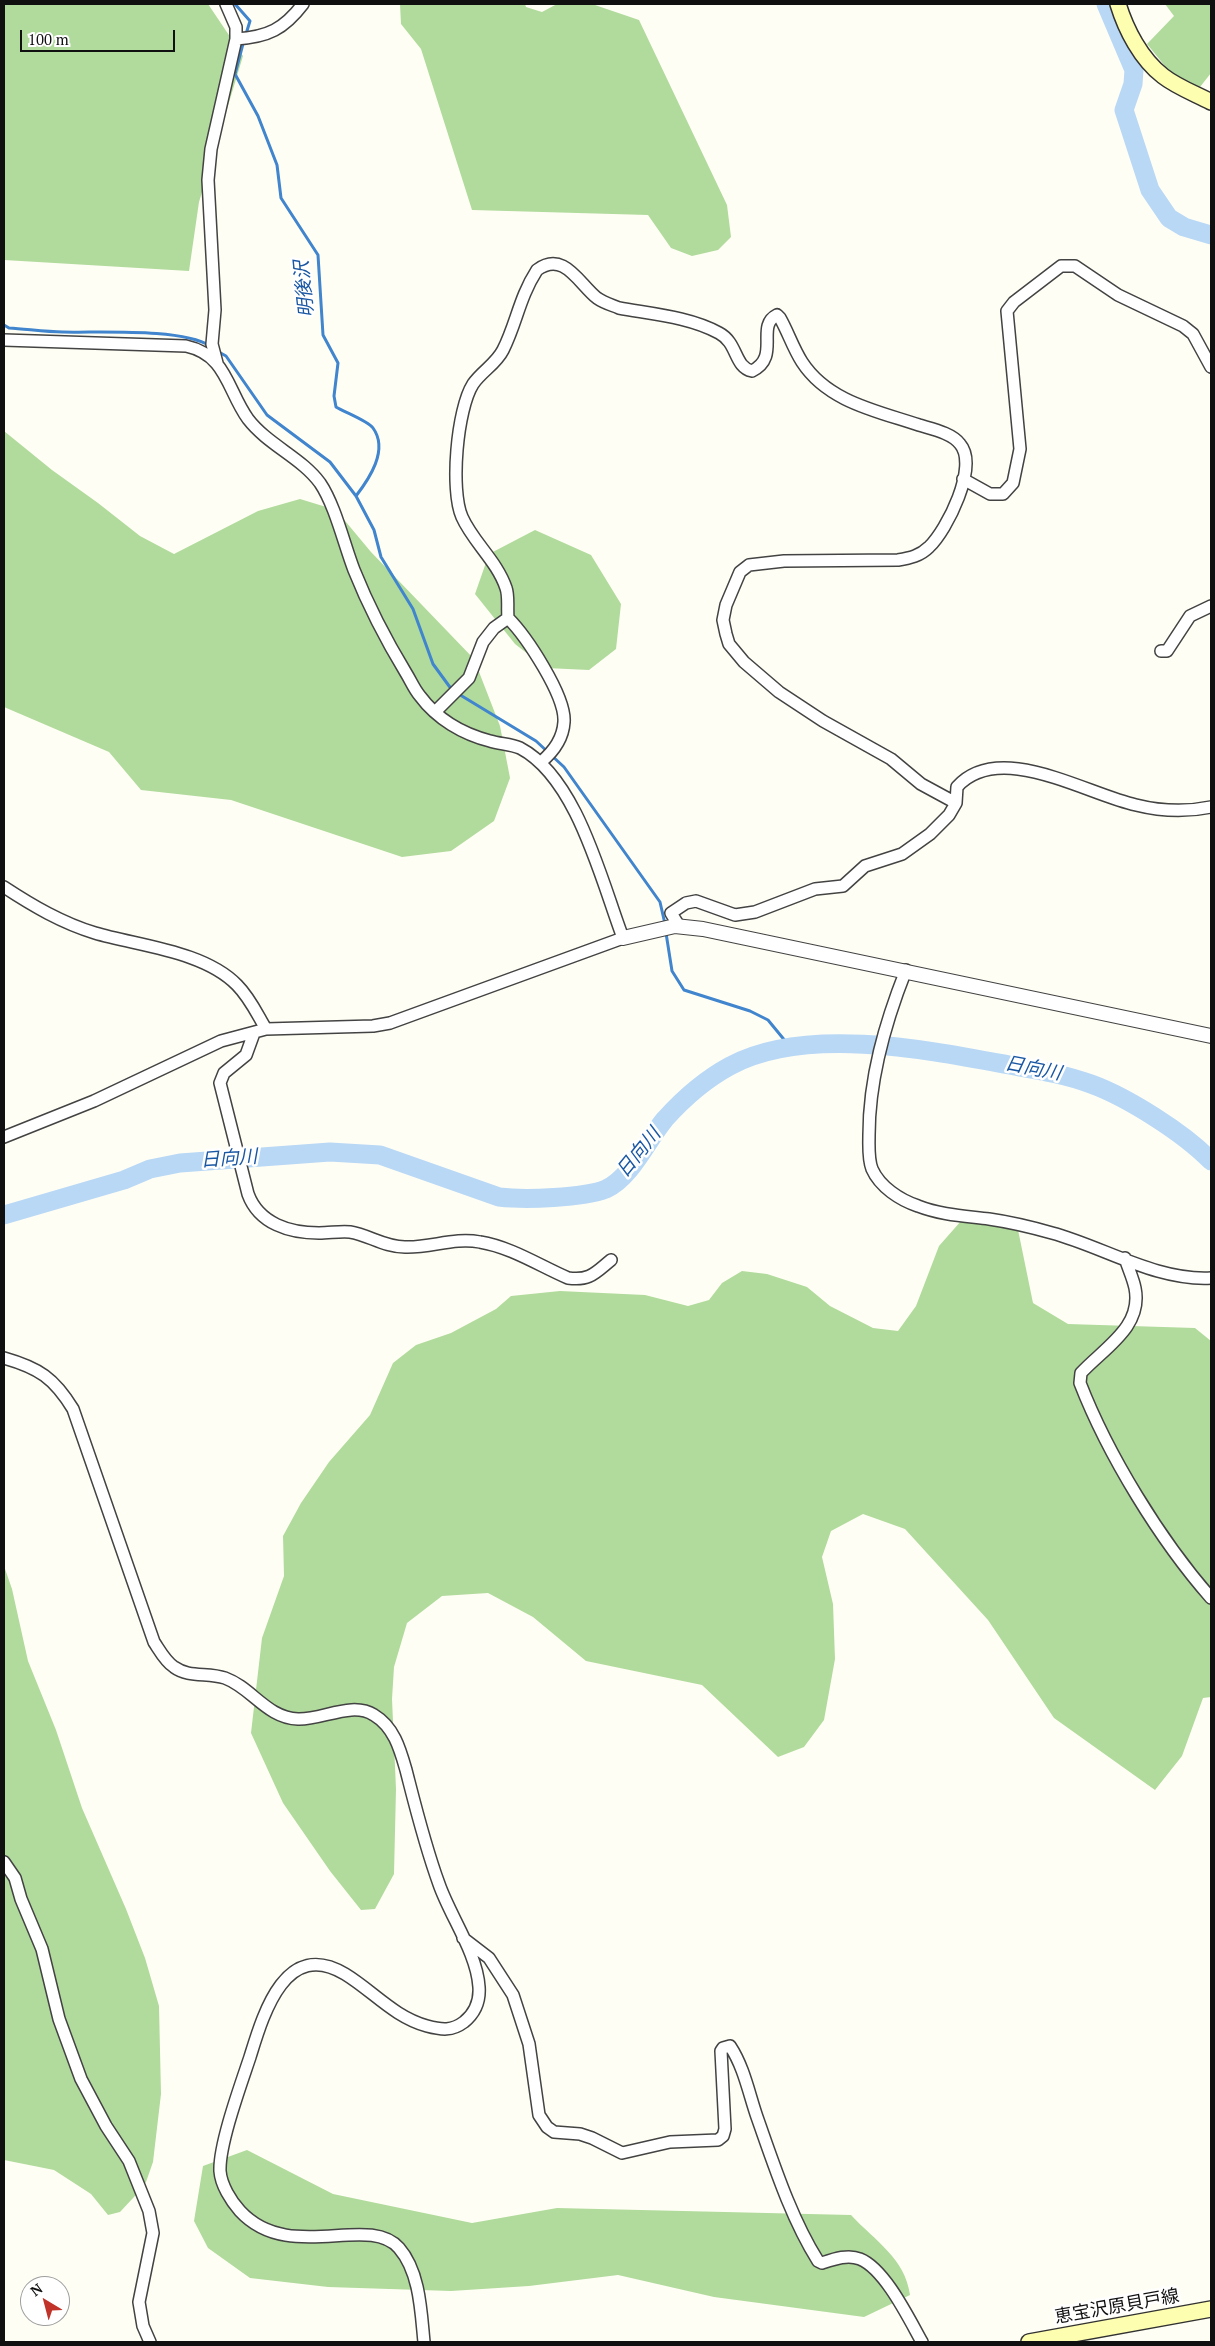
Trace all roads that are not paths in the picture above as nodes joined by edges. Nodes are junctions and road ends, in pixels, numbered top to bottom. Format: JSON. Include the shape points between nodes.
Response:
{"nodes":[{"id":1,"x":226,"y":4,"type":"edge"},
{"id":2,"x":303,"y":4,"type":"edge"},
{"id":3,"x":1118,"y":4,"type":"edge"},
{"id":4,"x":236,"y":39,"type":"junction"},
{"id":5,"x":1211,"y":102,"type":"edge"},
{"id":6,"x":4,"y":340,"type":"edge"},
{"id":7,"x":218,"y":364,"type":"junction"},
{"id":8,"x":1211,"y":367,"type":"edge"},
{"id":9,"x":964,"y":479,"type":"junction"},
{"id":10,"x":1211,"y":606,"type":"edge"},
{"id":11,"x":508,"y":618,"type":"junction"},
{"id":12,"x":1161,"y":651,"type":"dead end"},
{"id":13,"x":435,"y":712,"type":"junction"},
{"id":14,"x":542,"y":762,"type":"junction"},
{"id":15,"x":956,"y":803,"type":"junction"},
{"id":16,"x":1211,"y":807,"type":"edge"},
{"id":17,"x":4,"y":888,"type":"edge"},
{"id":18,"x":672,"y":927,"type":"junction"},
{"id":19,"x":622,"y":938,"type":"junction"},
{"id":20,"x":906,"y":970,"type":"junction"},
{"id":21,"x":266,"y":1029,"type":"junction"},
{"id":22,"x":254,"y":1033,"type":"junction"},
{"id":23,"x":1211,"y":1036,"type":"edge"},
{"id":24,"x":4,"y":1137,"type":"edge"},
{"id":25,"x":1125,"y":1258,"type":"junction"},
{"id":26,"x":611,"y":1260,"type":"dead end"},
{"id":27,"x":1211,"y":1278,"type":"edge"},
{"id":28,"x":4,"y":1358,"type":"edge"},
{"id":29,"x":1211,"y":1598,"type":"edge"},
{"id":30,"x":4,"y":1862,"type":"edge"},
{"id":31,"x":463,"y":1938,"type":"junction"},
{"id":32,"x":1211,"y":2309,"type":"edge"},
{"id":33,"x":150,"y":2342,"type":"edge"},
{"id":34,"x":424,"y":2342,"type":"edge"},
{"id":35,"x":922,"y":2342,"type":"edge"},
{"id":36,"x":1029,"y":2342,"type":"edge"}],
"edges":[{"from":1,"to":4,"type":"street","via":[[236,27]]},
{"from":2,"to":4,"type":"street","via":[[277,30],[256,38]]},
{"from":3,"to":5,"type":"main road","via":[[1136,45],[1153,66],[1164,77]]},
{"from":4,"to":7,"type":"street","via":[[211,149],[208,180],[215,310],[212,344]]},
{"from":6,"to":7,"type":"street","via":[[186,346],[209,355]]},
{"from":7,"to":13,"type":"street","via":[[242,409],[258,430],[320,483],[379,624],[419,696]]},
{"from":8,"to":9,"type":"street","via":[[1193,334],[1183,326],[1118,295],[1076,266],[1061,266],[1007,311],[1020,449],[1013,483],[1003,494],[990,494]]},
{"from":9,"to":11,"type":"street","via":[[965,452],[959,442],[932,429],[870,410],[827,389],[803,364],[777,315],[769,321],[768,352],[764,363],[752,371],[745,369],[734,347],[720,333],[668,317],[619,308],[598,298],[573,271],[556,263],[542,266],[528,284],[498,357],[470,390],[454,481],[462,519],[506,588]]},
{"from":9,"to":15,"type":"street","via":[[948,521],[934,542],[920,554],[898,560],[749,564],[740,572],[723,620],[730,644],[762,678],[804,709],[891,759],[921,784]]},
{"from":10,"to":12,"type":"street","via":[[1190,616],[1167,651]]},
{"from":11,"to":13,"type":"street","via":[[483,642],[469,678]]},
{"from":11,"to":14,"type":"street","via":[[522,632],[541,663],[562,708],[564,721],[559,741]]},
{"from":13,"to":14,"type":"street","via":[[465,733],[518,747]]},
{"from":14,"to":19,"type":"street","via":[[576,815]]},
{"from":15,"to":16,"type":"street","via":[[957,787],[972,774],[1004,768],[1042,774],[1153,808],[1188,810]]},
{"from":15,"to":18,"type":"street","via":[[930,834],[902,854],[865,866],[843,886],[815,889],[755,912],[735,915],[696,901],[686,903],[671,913]]},
{"from":17,"to":21,"type":"street","via":[[61,921],[212,967],[241,989]]},
{"from":18,"to":19,"type":"street"},
{"from":18,"to":20,"type":"street","via":[[703,928]]},
{"from":19,"to":21,"type":"street","via":[[390,1023]]},
{"from":20,"to":23,"type":"street"},
{"from":20,"to":25,"type":"street","via":[[888,1016],[876,1062],[870,1105],[872,1168],[887,1189],[934,1211],[1015,1224],[1083,1242]]},
{"from":21,"to":22,"type":"street"},
{"from":22,"to":24,"type":"street","via":[[221,1041],[94,1101]]},
{"from":22,"to":26,"type":"street","via":[[246,1055],[224,1073],[220,1083],[248,1194],[263,1217],[290,1230],[304,1233],[349,1232],[394,1246],[418,1246],[451,1240],[483,1242],[568,1278],[584,1280]]},
{"from":25,"to":27,"type":"street","via":[[1175,1275]]},
{"from":25,"to":29,"type":"street","via":[[1135,1288],[1135,1312],[1127,1327],[1081,1372],[1080,1383],[1108,1443],[1144,1504]]},
{"from":28,"to":31,"type":"street","via":[[25,1364],[53,1380],[73,1409],[154,1642],[165,1660],[183,1672],[227,1679],[277,1715],[295,1719],[314,1718],[361,1709],[384,1722],[400,1750],[420,1832]]},
{"from":30,"to":33,"type":"street","via":[[15,1878],[42,1950],[59,2019],[81,2079],[129,2161],[154,2227],[139,2302],[143,2326]]},
{"from":31,"to":34,"type":"street","via":[[479,1986],[478,2003],[473,2014],[452,2029],[408,2019],[330,1967],[311,1966],[281,1983],[270,1999],[255,2041],[220,2166],[223,2182],[236,2206],[250,2222],[261,2228],[282,2236],[379,2236],[394,2243],[412,2272],[420,2301]]},
{"from":31,"to":35,"type":"street","via":[[489,1958],[513,1995],[530,2044],[540,2115],[547,2128],[554,2132],[580,2134],[622,2153],[670,2142],[718,2140],[724,2136],[725,2130],[721,2051],[730,2046],[794,2211],[818,2261],[854,2258],[870,2266],[892,2292]]},
{"from":32,"to":36,"type":"main road","name":"恵宝沢原貝戸線"}]}
